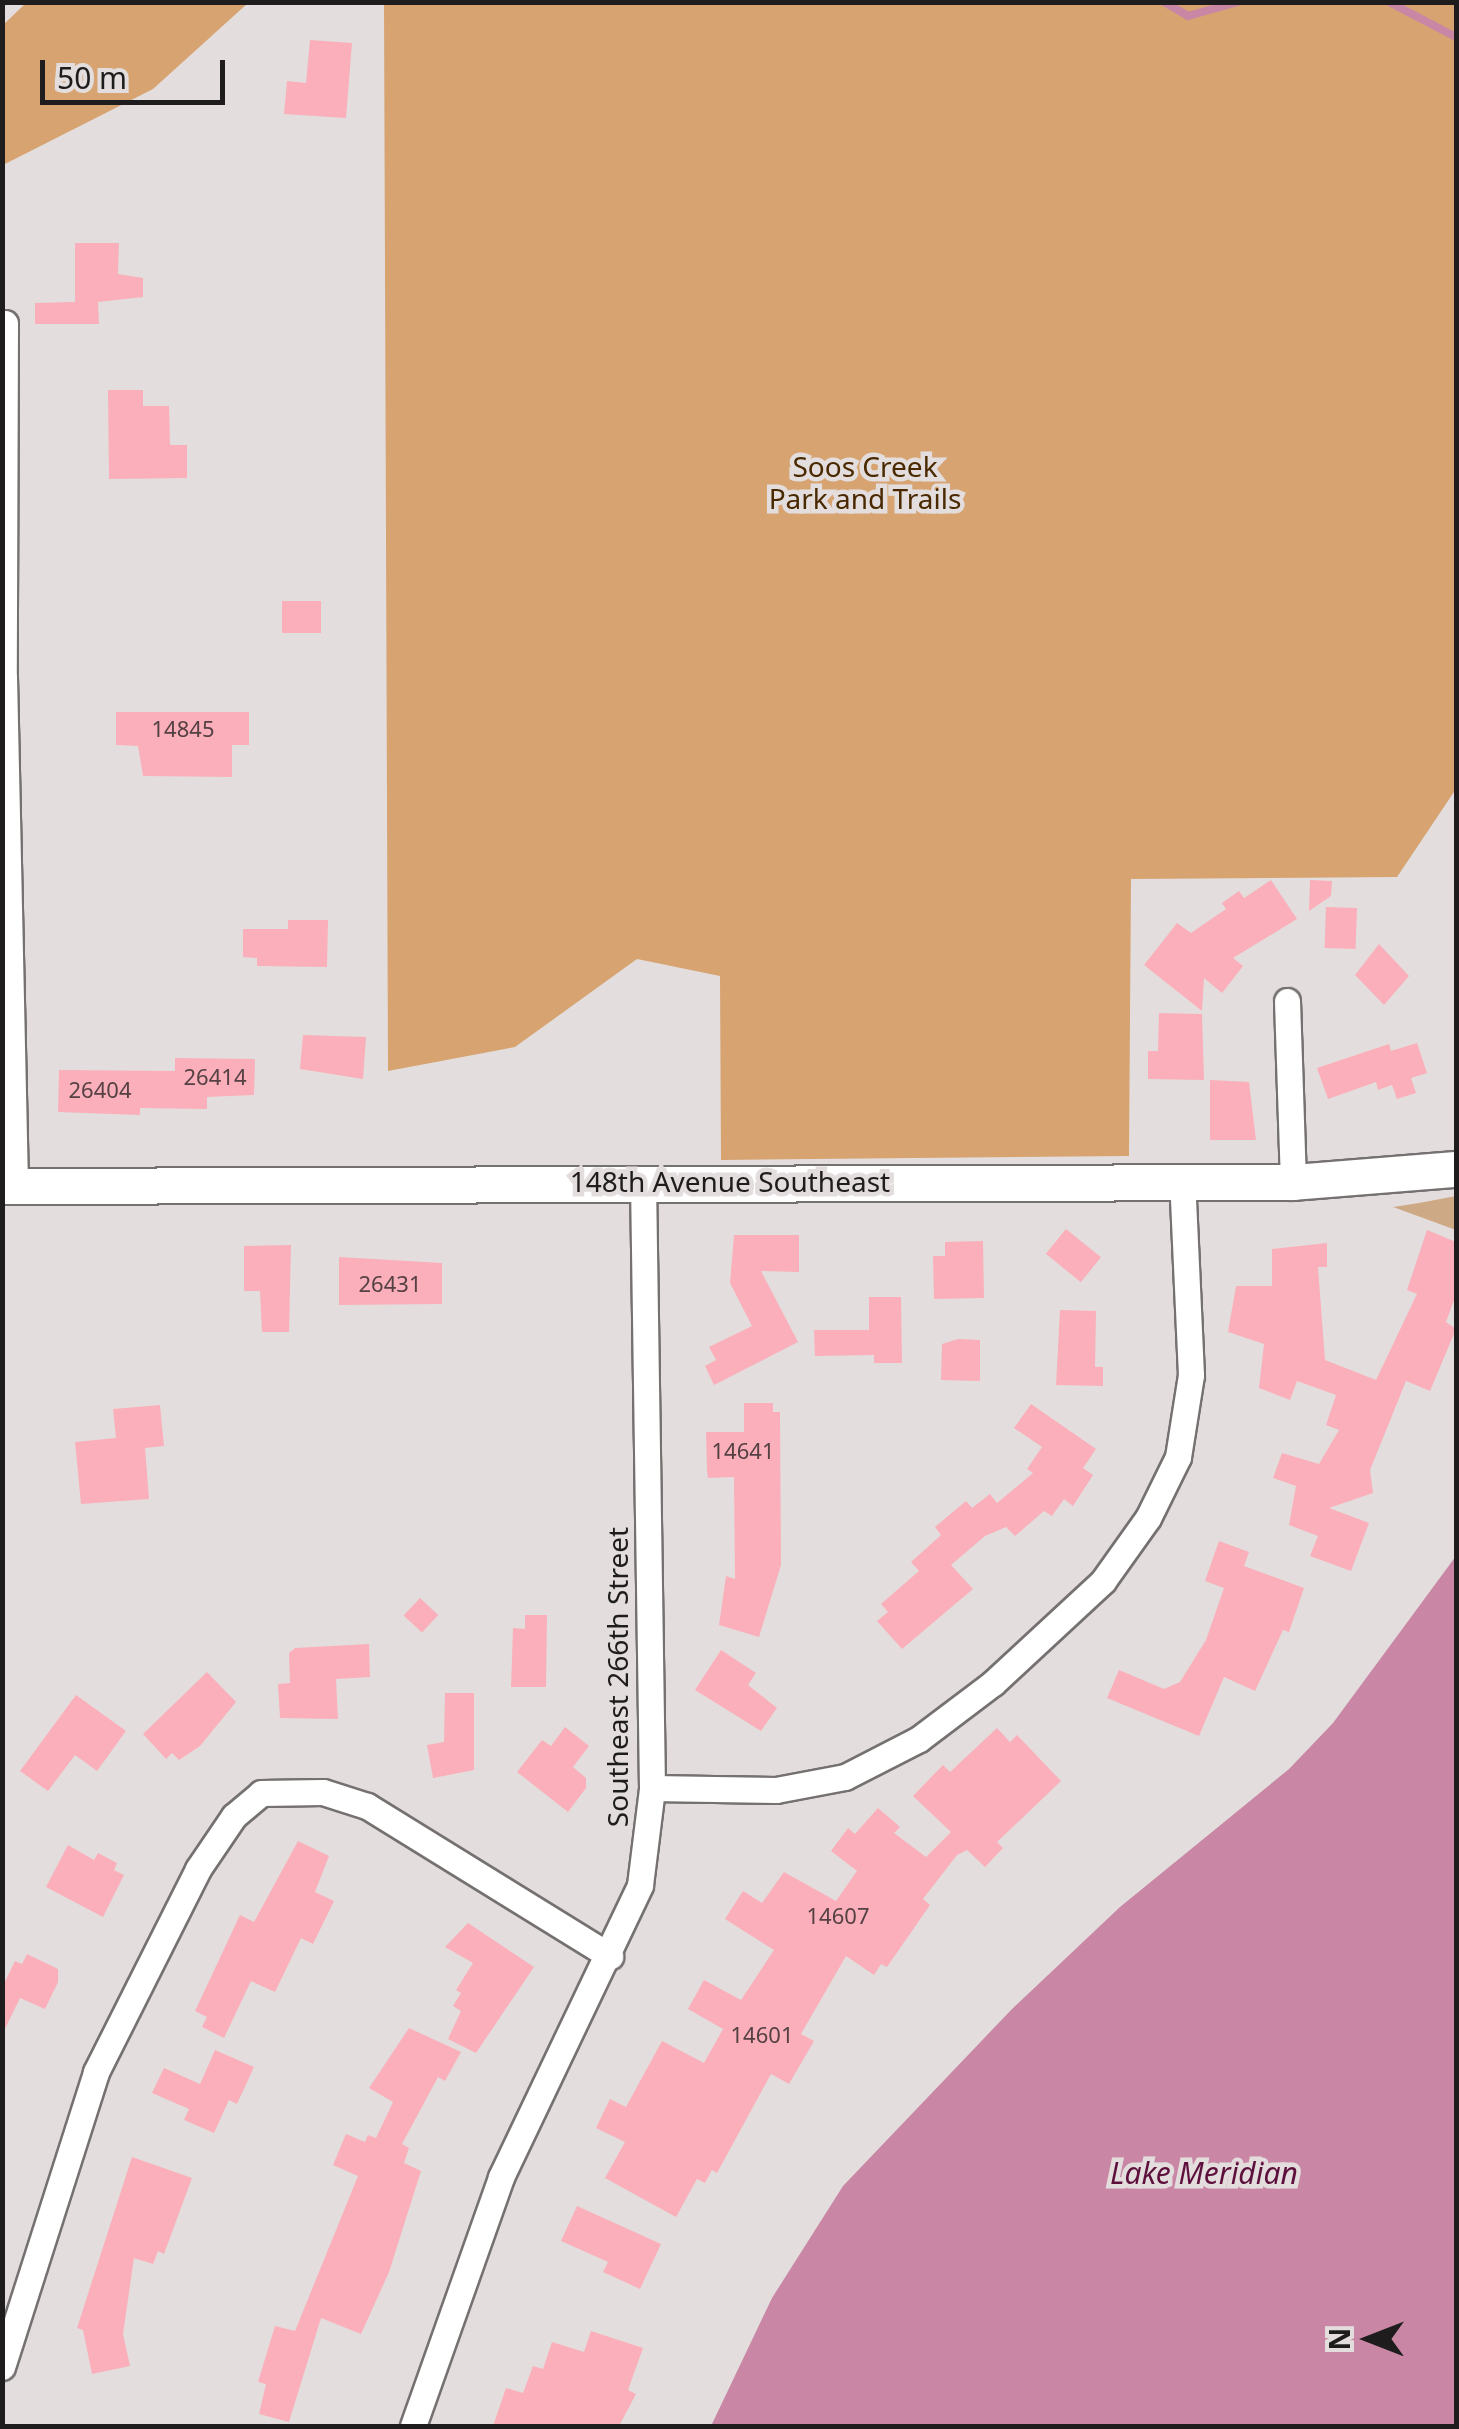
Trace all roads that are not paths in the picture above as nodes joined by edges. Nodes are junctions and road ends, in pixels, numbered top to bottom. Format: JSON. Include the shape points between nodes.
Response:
{"nodes":[{"id":1,"x":5,"y":323,"type":"edge"},
{"id":2,"x":1287,"y":1001,"type":"dead end"},
{"id":3,"x":1456,"y":1169,"type":"edge"},
{"id":4,"x":1182,"y":1180,"type":"junction"},
{"id":5,"x":642,"y":1182,"type":"junction"},
{"id":6,"x":1293,"y":1182,"type":"junction"},
{"id":7,"x":9,"y":1186,"type":"edge"},
{"id":8,"x":652,"y":1788,"type":"junction"},
{"id":9,"x":610,"y":1956,"type":"junction"},
{"id":10,"x":2,"y":2368,"type":"edge"},
{"id":11,"x":413,"y":2426,"type":"edge"}],
"edges":[{"from":1,"to":7,"type":"street"},
{"from":2,"to":6,"type":"street"},
{"from":3,"to":6,"type":"street","name":"148th Avenue Southeast"},
{"from":4,"to":5,"type":"street","name":"148th Avenue Southeast"},
{"from":4,"to":6,"type":"street","name":"148th Avenue Southeast"},
{"from":4,"to":8,"type":"street","via":[[1191,1375],[1178,1456],[1148,1518],[1102,1581],[993,1683],[920,1739],[845,1777],[776,1790]]},
{"from":5,"to":7,"type":"street","name":"148th Avenue Southeast"},
{"from":5,"to":8,"type":"street","name":"Southeast 266th Street"},
{"from":8,"to":9,"type":"street","name":"Southeast 266th Street","via":[[640,1884]]},
{"from":9,"to":10,"type":"street","via":[[366,1806],[287,1789],[261,1793],[234,1816],[198,1868],[96,2072]]},
{"from":9,"to":11,"type":"street","name":"Southeast 266th Street","via":[[502,2178]]}]}
